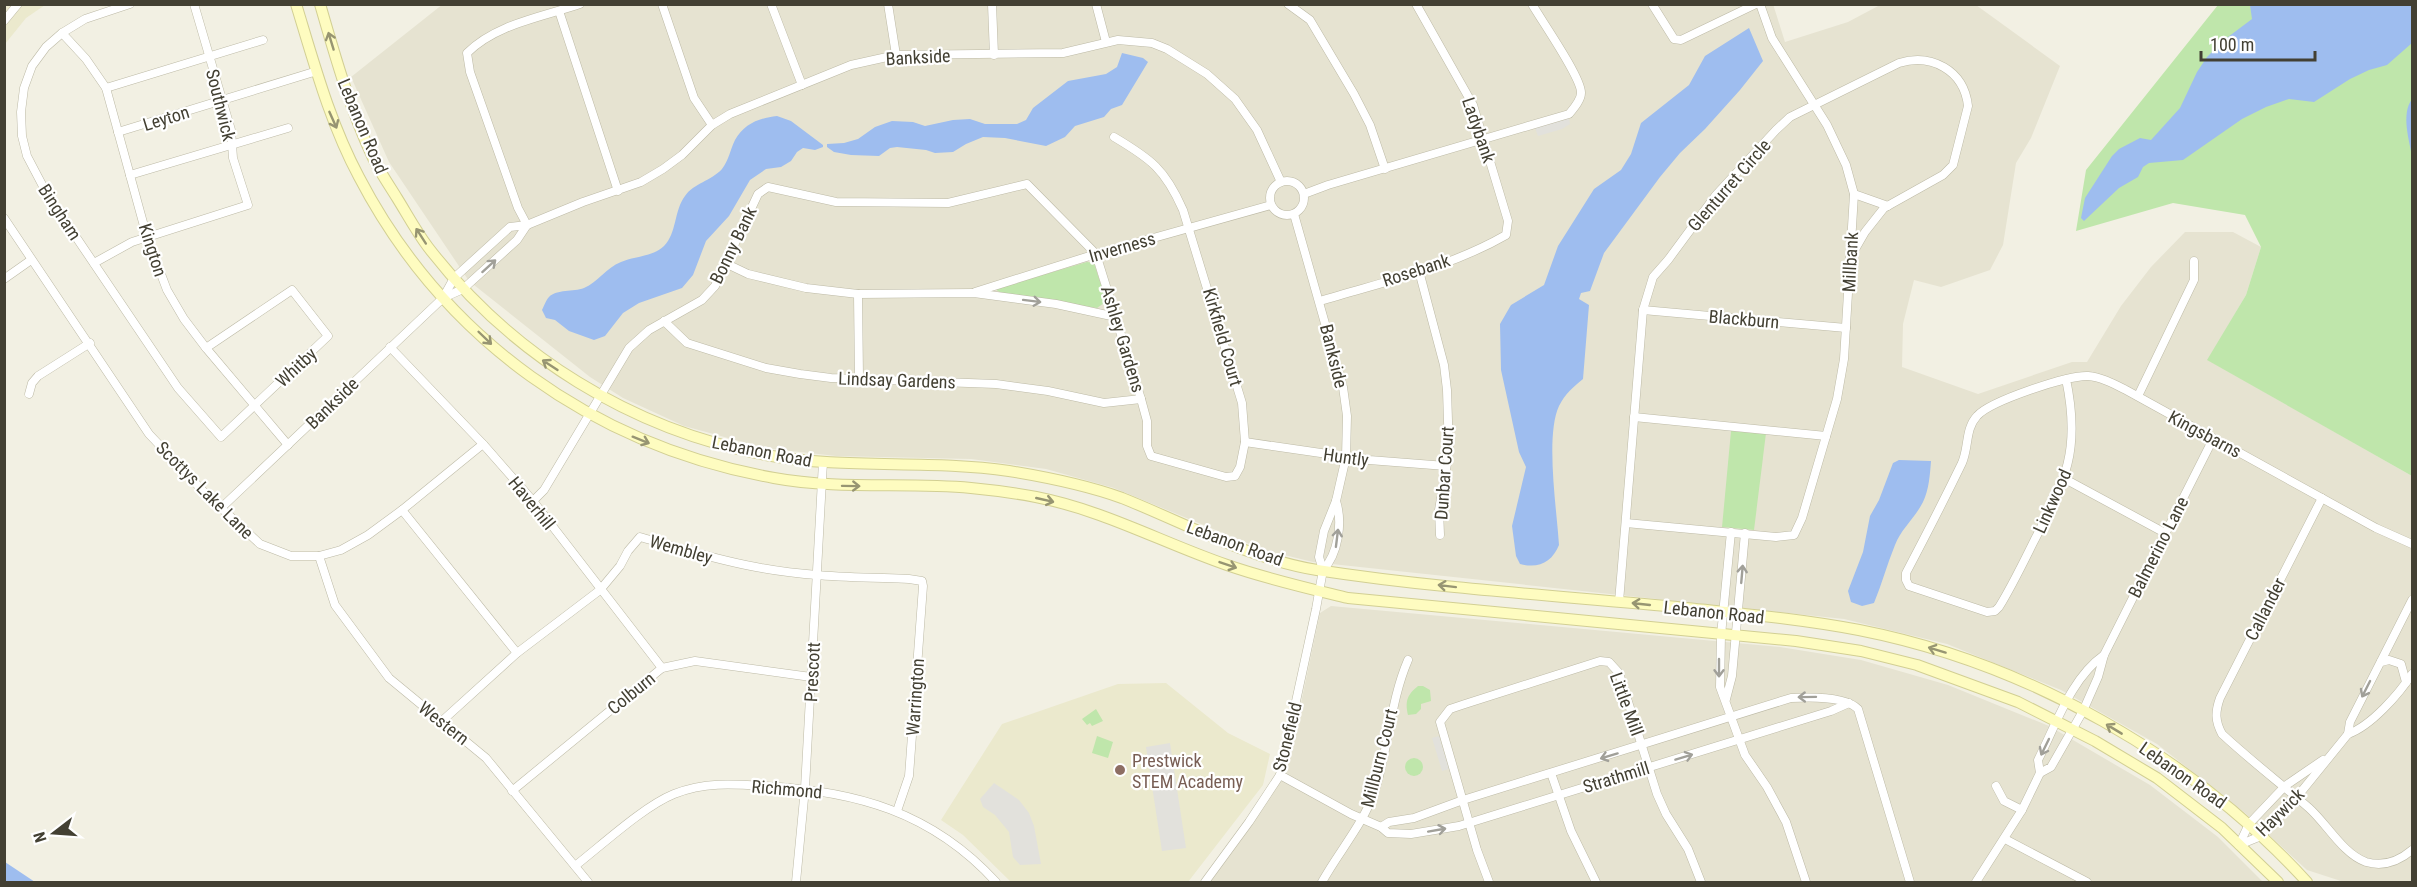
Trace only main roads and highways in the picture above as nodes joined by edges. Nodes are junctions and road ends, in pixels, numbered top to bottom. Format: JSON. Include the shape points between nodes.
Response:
{"nodes":[{"id":1,"x":296,"y":4,"type":"edge"},
{"id":2,"x":320,"y":4,"type":"edge"},
{"id":3,"x":2278,"y":882,"type":"edge"},
{"id":4,"x":2307,"y":882,"type":"edge"}],
"edges":[{"from":1,"to":3,"type":"main road","name":"Lebanon Road","one_way":true,"via":[[328,109],[359,177],[397,240],[442,298],[500,353],[546,387],[636,438],[702,463],[776,479],[970,488],[1036,498],[1087,510],[1225,565],[1348,598],[1796,641],[1917,664],[2018,702],[2157,778],[2222,828]]},
{"from":4,"to":2,"type":"main road","name":"Lebanon Road","one_way":true,"via":[[2249,824],[2173,765],[2083,711],[2007,675],[1911,643],[1825,624],[1450,587],[1323,570],[1256,553],[1114,495],[1055,480],[949,465],[823,462],[768,456],[700,439],[644,418],[541,359],[463,289],[424,241],[375,161],[346,91]]}]}
